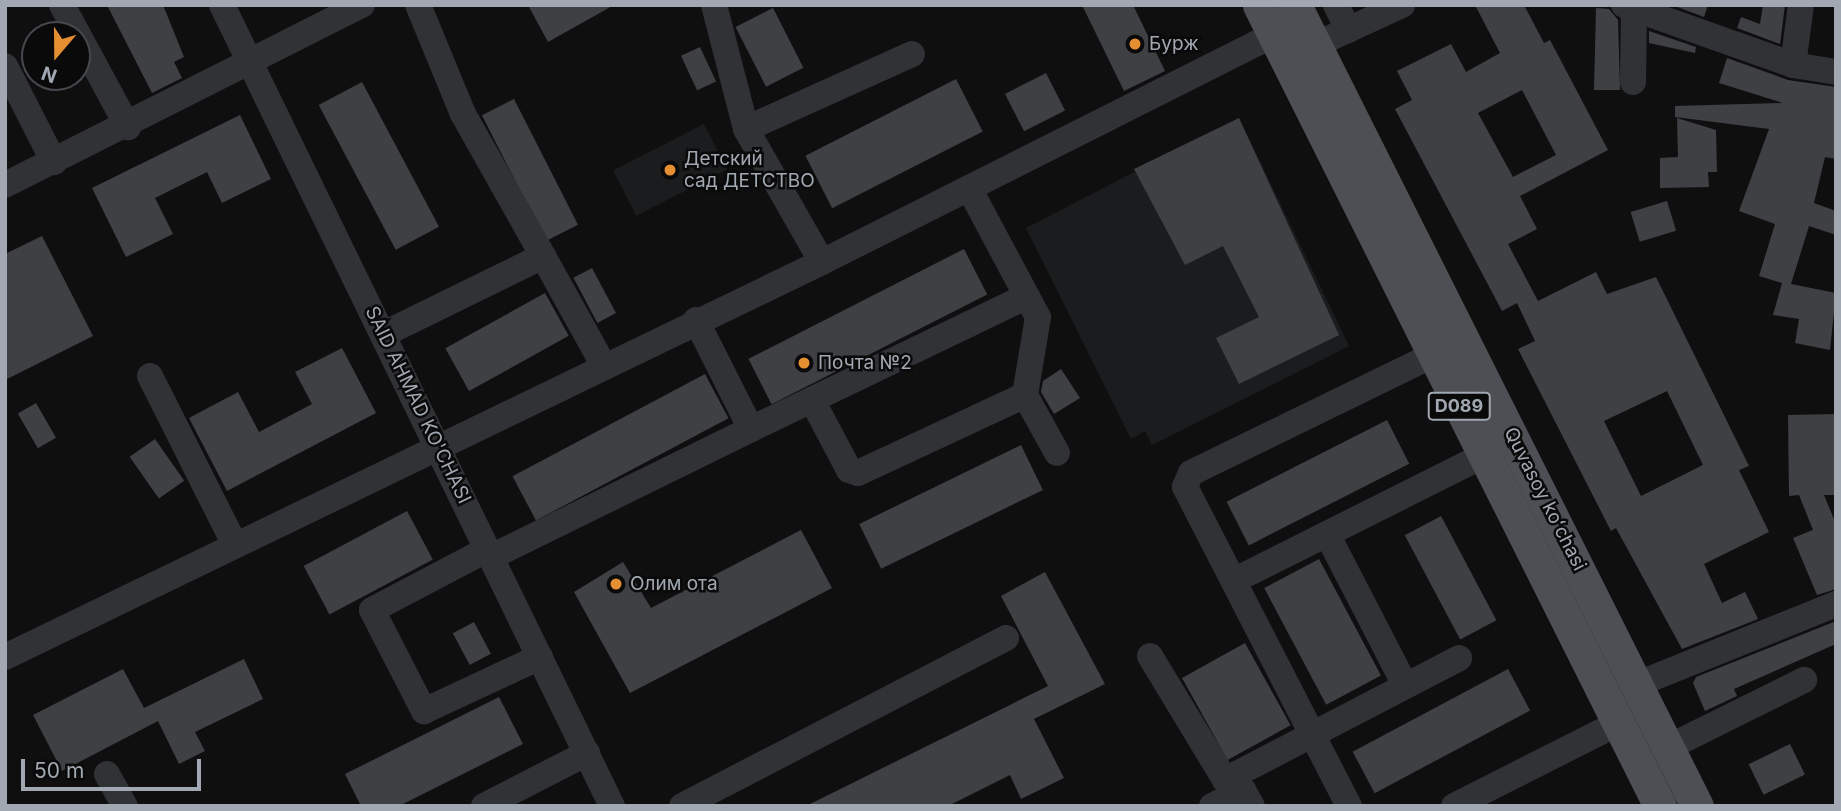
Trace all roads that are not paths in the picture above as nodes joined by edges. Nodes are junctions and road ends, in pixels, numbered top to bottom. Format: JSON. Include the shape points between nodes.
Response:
{"nodes":[{"id":1,"x":62,"y":5,"type":"edge"},
{"id":2,"x":222,"y":5,"type":"edge"},
{"id":3,"x":362,"y":5,"type":"edge"},
{"id":4,"x":418,"y":5,"type":"edge"},
{"id":5,"x":714,"y":5,"type":"edge"},
{"id":6,"x":1259,"y":5,"type":"edge"},
{"id":7,"x":1295,"y":5,"type":"edge"},
{"id":8,"x":1336,"y":5,"type":"edge"},
{"id":9,"x":1402,"y":5,"type":"edge"},
{"id":10,"x":1801,"y":5,"type":"edge"},
{"id":11,"x":1629,"y":7,"type":"edge"},
{"id":12,"x":1348,"y":30,"type":"junction"},
{"id":13,"x":1275,"y":34,"type":"junction"},
{"id":14,"x":1315,"y":45,"type":"junction"},
{"id":15,"x":912,"y":54,"type":"dead end"},
{"id":16,"x":250,"y":62,"type":"junction"},
{"id":17,"x":1793,"y":65,"type":"junction"},
{"id":18,"x":5,"y":66,"type":"edge"},
{"id":19,"x":1836,"y":72,"type":"edge"},
{"id":20,"x":1633,"y":82,"type":"dead end"},
{"id":21,"x":128,"y":127,"type":"junction"},
{"id":22,"x":746,"y":130,"type":"junction"},
{"id":23,"x":54,"y":162,"type":"junction"},
{"id":24,"x":5,"y":185,"type":"edge"},
{"id":25,"x":969,"y":188,"type":"junction"},
{"id":26,"x":543,"y":256,"type":"junction"},
{"id":27,"x":821,"y":262,"type":"junction"},
{"id":28,"x":1027,"y":296,"type":"junction"},
{"id":29,"x":696,"y":320,"type":"junction"},
{"id":30,"x":384,"y":334,"type":"junction"},
{"id":31,"x":1433,"y":355,"type":"junction"},
{"id":32,"x":604,"y":366,"type":"junction"},
{"id":33,"x":150,"y":376,"type":"dead end"},
{"id":34,"x":1024,"y":395,"type":"junction"},
{"id":35,"x":812,"y":400,"type":"junction"},
{"id":36,"x":751,"y":429,"type":"junction"},
{"id":37,"x":438,"y":446,"type":"junction"},
{"id":38,"x":1057,"y":453,"type":"dead end"},
{"id":39,"x":1483,"y":456,"type":"junction"},
{"id":40,"x":1327,"y":534,"type":"junction"},
{"id":41,"x":234,"y":545,"type":"junction"},
{"id":42,"x":490,"y":553,"type":"junction"},
{"id":43,"x":1235,"y":580,"type":"junction"},
{"id":44,"x":1836,"y":604,"type":"edge"},
{"id":45,"x":1006,"y":638,"type":"dead end"},
{"id":46,"x":1150,"y":656,"type":"dead end"},
{"id":47,"x":5,"y":657,"type":"edge"},
{"id":48,"x":541,"y":657,"type":"junction"},
{"id":49,"x":1459,"y":658,"type":"dead end"},
{"id":50,"x":1804,"y":680,"type":"dead end"},
{"id":51,"x":1638,"y":684,"type":"junction"},
{"id":52,"x":1405,"y":685,"type":"junction"},
{"id":53,"x":1618,"y":723,"type":"junction"},
{"id":54,"x":1314,"y":732,"type":"junction"},
{"id":55,"x":1669,"y":747,"type":"junction"},
{"id":56,"x":587,"y":753,"type":"junction"},
{"id":57,"x":107,"y":774,"type":"dead end"},
{"id":58,"x":1240,"y":792,"type":"edge"},
{"id":59,"x":486,"y":805,"type":"edge"},
{"id":60,"x":125,"y":806,"type":"edge"},
{"id":61,"x":612,"y":806,"type":"edge"},
{"id":62,"x":682,"y":806,"type":"edge"},
{"id":63,"x":1212,"y":806,"type":"edge"},
{"id":64,"x":1349,"y":806,"type":"edge"},
{"id":65,"x":1454,"y":806,"type":"edge"},
{"id":66,"x":1660,"y":806,"type":"edge"},
{"id":67,"x":1698,"y":806,"type":"edge"}],
"edges":[{"from":1,"to":21,"type":"street"},
{"from":2,"to":16,"type":"street","name":"SAID AHMAD KO'CHASI"},
{"from":3,"to":16,"type":"street"},
{"from":4,"to":26,"type":"street","via":[[463,114]]},
{"from":5,"to":22,"type":"street"},
{"from":6,"to":13,"type":"main road","name":"Quvasoy koʻchasi","number":"D089"},
{"from":7,"to":14,"type":"main road","name":"Quvasoy koʻchasi","number":"D089"},
{"from":8,"to":12,"type":"street"},
{"from":9,"to":12,"type":"street"},
{"from":10,"to":17,"type":"street"},
{"from":11,"to":17,"type":"street"},
{"from":11,"to":20,"type":"street"},
{"from":12,"to":14,"type":"street"},
{"from":13,"to":14,"type":"street"},
{"from":13,"to":25,"type":"street"},
{"from":13,"to":31,"type":"main road","name":"Quvasoy koʻchasi","number":"D089"},
{"from":14,"to":51,"type":"main road","name":"Quvasoy koʻchasi","number":"D089"},
{"from":15,"to":22,"type":"street"},
{"from":16,"to":21,"type":"street"},
{"from":16,"to":30,"type":"street","name":"SAID AHMAD KO'CHASI"},
{"from":17,"to":19,"type":"street"},
{"from":18,"to":23,"type":"street"},
{"from":21,"to":23,"type":"street"},
{"from":22,"to":27,"type":"street"},
{"from":23,"to":24,"type":"street"},
{"from":25,"to":27,"type":"street"},
{"from":25,"to":28,"type":"street"},
{"from":26,"to":30,"type":"street"},
{"from":26,"to":32,"type":"street"},
{"from":27,"to":29,"type":"street"},
{"from":28,"to":34,"type":"street","via":[[1038,317]]},
{"from":28,"to":35,"type":"street"},
{"from":29,"to":32,"type":"street"},
{"from":29,"to":36,"type":"street"},
{"from":30,"to":37,"type":"street","name":"SAID AHMAD KO'CHASI"},
{"from":31,"to":39,"type":"main road","name":"Quvasoy koʻchasi","number":"D089"},
{"from":31,"to":43,"type":"street","via":[[1191,473],[1185,487]]},
{"from":32,"to":37,"type":"street"},
{"from":33,"to":41,"type":"street"},
{"from":34,"to":35,"type":"street","via":[[858,473],[849,470]]},
{"from":34,"to":38,"type":"street"},
{"from":35,"to":36,"type":"street"},
{"from":36,"to":42,"type":"street"},
{"from":37,"to":41,"type":"street"},
{"from":37,"to":42,"type":"street","name":"SAID AHMAD KO'CHASI"},
{"from":39,"to":40,"type":"street"},
{"from":39,"to":53,"type":"main road","name":"Quvasoy koʻchasi","number":"D089"},
{"from":40,"to":43,"type":"street"},
{"from":40,"to":52,"type":"street"},
{"from":41,"to":47,"type":"street"},
{"from":42,"to":48,"type":"street","name":"SAID AHMAD KO'CHASI"},
{"from":42,"to":48,"type":"street","via":[[372,610],[424,711]]},
{"from":43,"to":54,"type":"street"},
{"from":44,"to":51,"type":"street"},
{"from":45,"to":62,"type":"street"},
{"from":46,"to":58,"type":"street"},
{"from":48,"to":56,"type":"street","name":"SAID AHMAD KO'CHASI"},
{"from":49,"to":52,"type":"street"},
{"from":50,"to":55,"type":"street"},
{"from":51,"to":55,"type":"main road","name":"Quvasoy koʻchasi","number":"D089"},
{"from":52,"to":54,"type":"street"},
{"from":53,"to":65,"type":"street"},
{"from":53,"to":66,"type":"main road","name":"Quvasoy koʻchasi","number":"D089"},
{"from":54,"to":58,"type":"street"},
{"from":54,"to":64,"type":"street"},
{"from":55,"to":67,"type":"main road","name":"Quvasoy koʻchasi","number":"D089"},
{"from":56,"to":59,"type":"street"},
{"from":56,"to":61,"type":"street","name":"SAID AHMAD KO'CHASI"},
{"from":57,"to":60,"type":"street"},
{"from":58,"to":63,"type":"street"}]}
